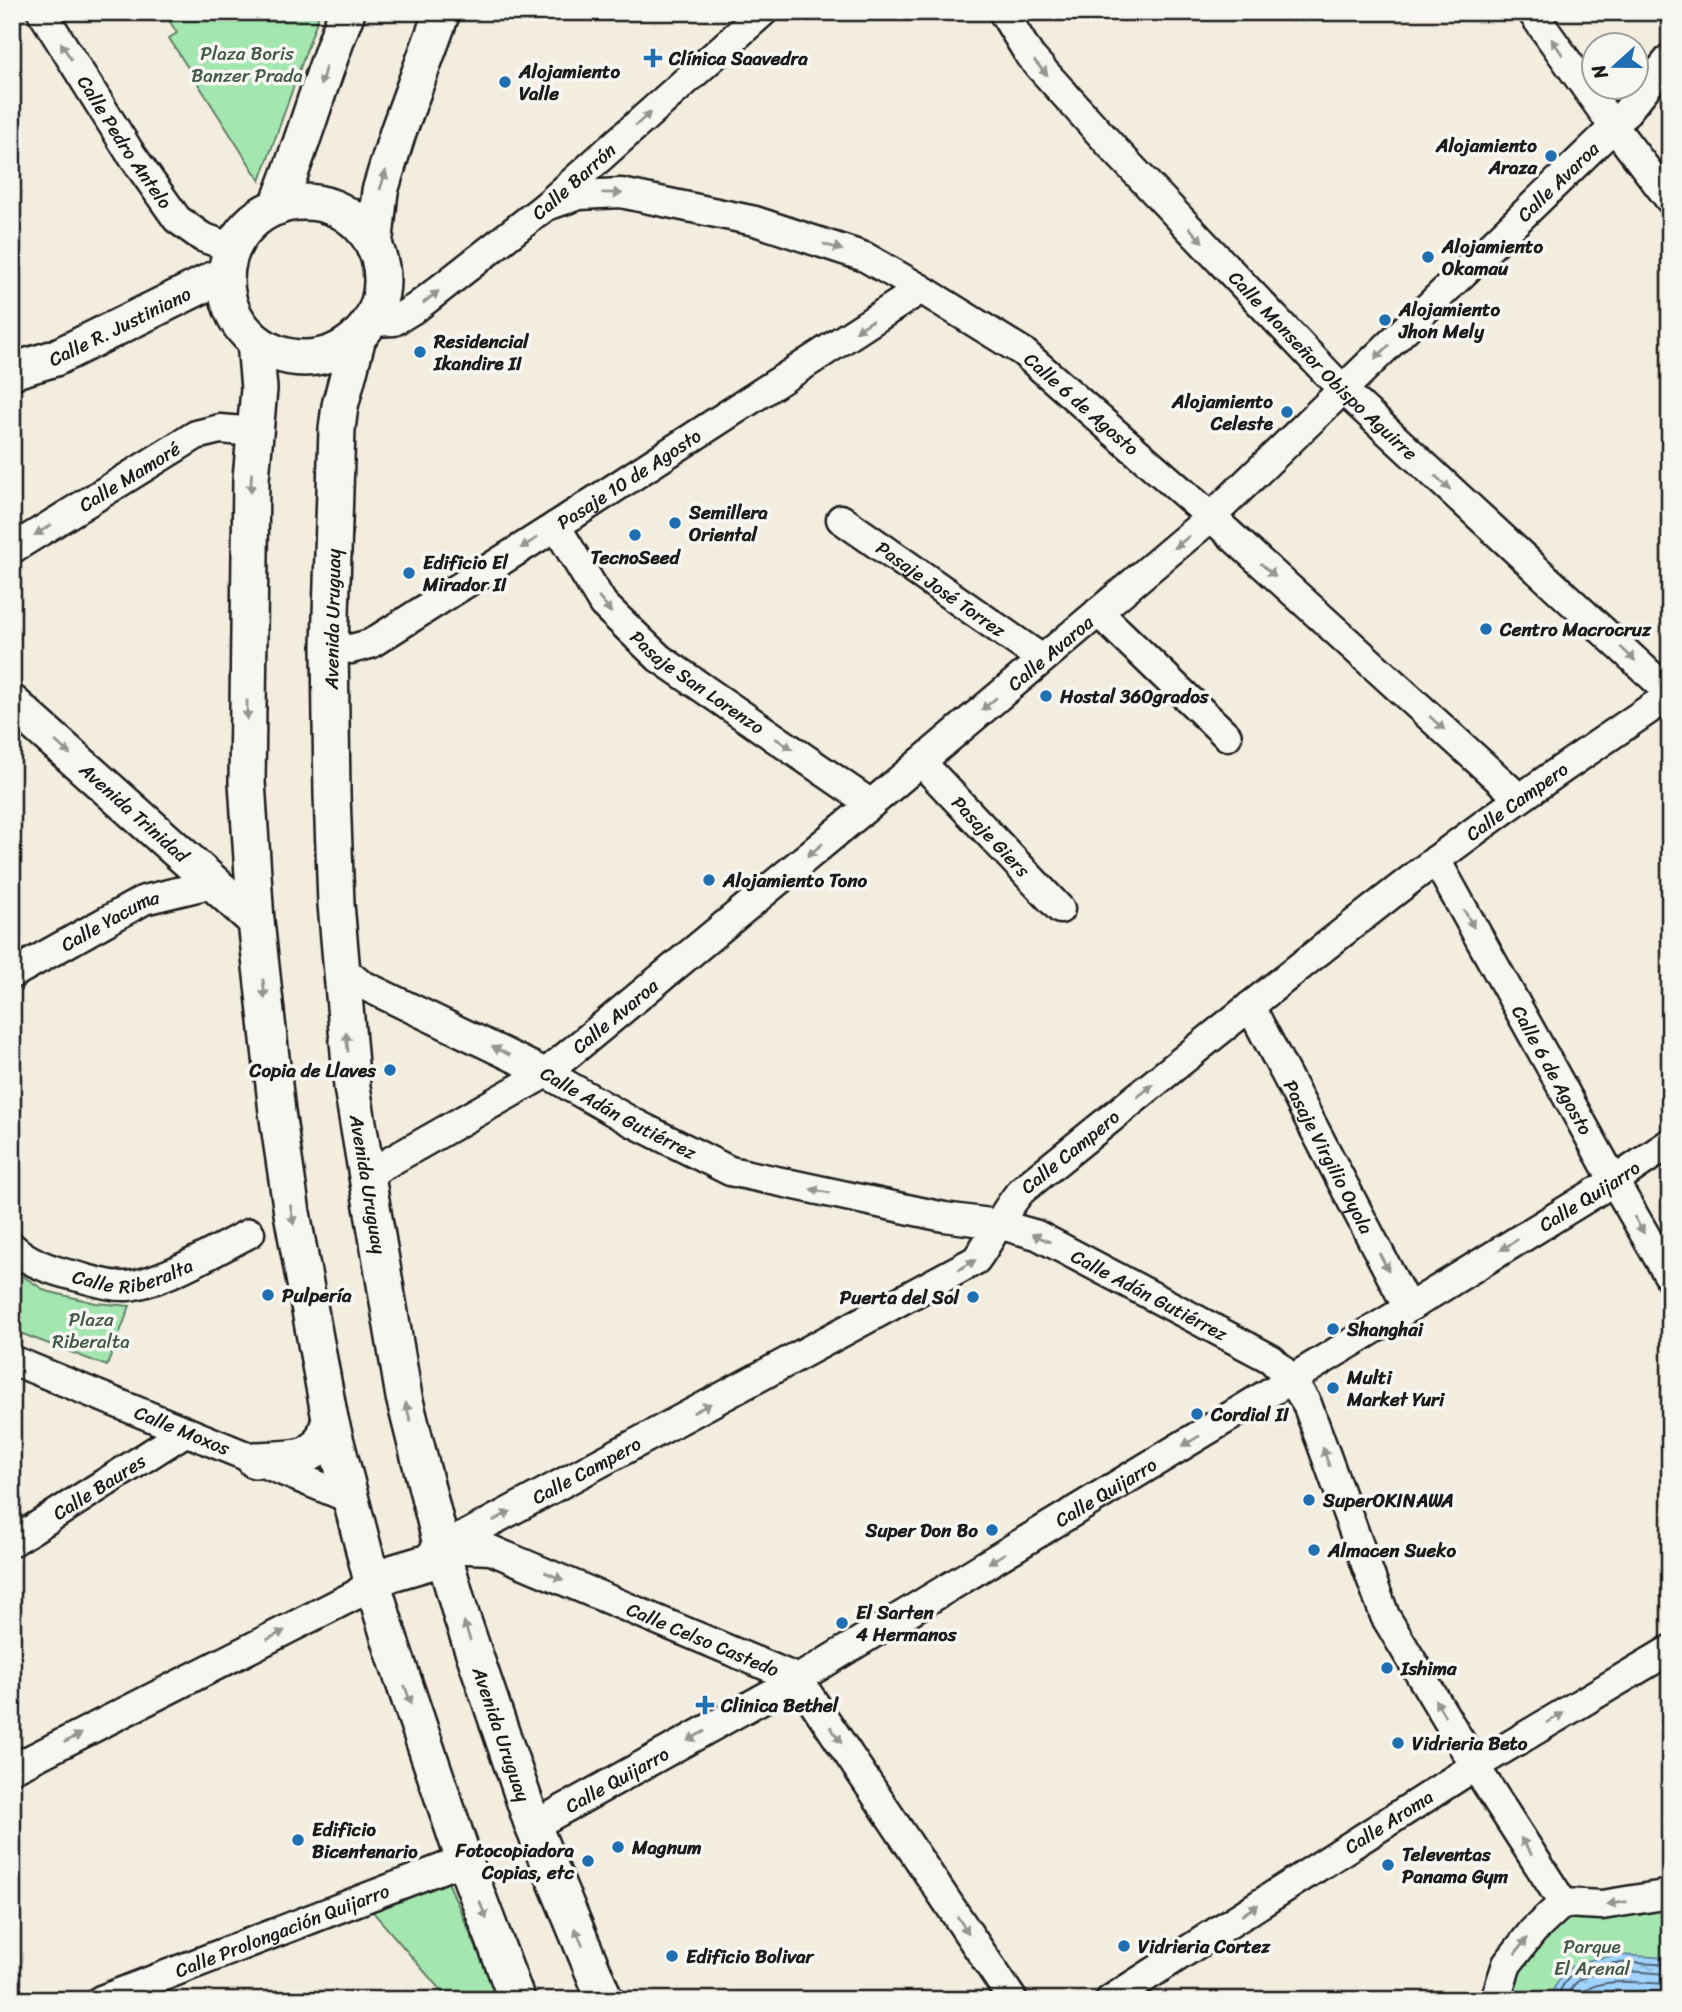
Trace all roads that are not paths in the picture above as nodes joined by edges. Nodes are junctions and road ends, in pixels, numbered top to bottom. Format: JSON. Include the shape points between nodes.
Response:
{"nodes":[{"id":1,"x":41,"y":12,"type":"edge"},
{"id":2,"x":347,"y":12,"type":"edge"},
{"id":3,"x":442,"y":12,"type":"edge"},
{"id":4,"x":763,"y":12,"type":"edge"},
{"id":5,"x":1003,"y":12,"type":"edge"},
{"id":6,"x":1532,"y":12,"type":"edge"},
{"id":7,"x":1670,"y":58,"type":"edge"},
{"id":8,"x":1614,"y":127,"type":"junction"},
{"id":9,"x":1670,"y":200,"type":"edge"},
{"id":10,"x":546,"y":206,"type":"junction"},
{"id":11,"x":277,"y":207,"type":"junction"},
{"id":12,"x":374,"y":247,"type":"junction"},
{"id":13,"x":228,"y":261,"type":"junction"},
{"id":14,"x":921,"y":289,"type":"junction"},
{"id":15,"x":364,"y":330,"type":"junction"},
{"id":16,"x":255,"y":342,"type":"junction"},
{"id":17,"x":12,"y":371,"type":"edge"},
{"id":18,"x":1343,"y":390,"type":"junction"},
{"id":19,"x":255,"y":432,"type":"junction"},
{"id":20,"x":1211,"y":517,"type":"junction"},
{"id":21,"x":841,"y":519,"type":"dead end"},
{"id":22,"x":556,"y":526,"type":"junction"},
{"id":23,"x":12,"y":549,"type":"edge"},
{"id":24,"x":1098,"y":612,"type":"junction"},
{"id":25,"x":330,"y":646,"type":"junction"},
{"id":26,"x":1042,"y":659,"type":"junction"},
{"id":27,"x":1670,"y":694,"type":"edge"},
{"id":28,"x":12,"y":703,"type":"edge"},
{"id":29,"x":1227,"y":736,"type":"dead end"},
{"id":30,"x":921,"y":762,"type":"junction"},
{"id":31,"x":1519,"y":799,"type":"junction"},
{"id":32,"x":871,"y":804,"type":"junction"},
{"id":33,"x":1436,"y":860,"type":"junction"},
{"id":34,"x":214,"y":883,"type":"junction"},
{"id":35,"x":1060,"y":909,"type":"dead end"},
{"id":36,"x":256,"y":921,"type":"junction"},
{"id":37,"x":340,"y":967,"type":"junction"},
{"id":38,"x":12,"y":974,"type":"edge"},
{"id":39,"x":1250,"y":1006,"type":"junction"},
{"id":40,"x":546,"y":1073,"type":"junction"},
{"id":41,"x":1670,"y":1143,"type":"edge"},
{"id":42,"x":368,"y":1174,"type":"junction"},
{"id":43,"x":1614,"y":1181,"type":"junction"},
{"id":44,"x":998,"y":1224,"type":"junction"},
{"id":45,"x":250,"y":1233,"type":"dead end"},
{"id":46,"x":12,"y":1247,"type":"edge"},
{"id":47,"x":1670,"y":1278,"type":"edge"},
{"id":48,"x":1408,"y":1308,"type":"junction"},
{"id":49,"x":12,"y":1360,"type":"edge"},
{"id":50,"x":1292,"y":1380,"type":"junction"},
{"id":51,"x":330,"y":1419,"type":"junction"},
{"id":52,"x":185,"y":1432,"type":"junction"},
{"id":53,"x":255,"y":1460,"type":"junction"},
{"id":54,"x":351,"y":1499,"type":"junction"},
{"id":55,"x":12,"y":1542,"type":"edge"},
{"id":56,"x":442,"y":1548,"type":"junction"},
{"id":57,"x":372,"y":1581,"type":"junction"},
{"id":58,"x":1670,"y":1650,"type":"edge"},
{"id":59,"x":798,"y":1679,"type":"junction"},
{"id":60,"x":1475,"y":1766,"type":"junction"},
{"id":61,"x":12,"y":1769,"type":"edge"},
{"id":62,"x":533,"y":1826,"type":"junction"},
{"id":63,"x":464,"y":1860,"type":"junction"},
{"id":64,"x":1670,"y":1894,"type":"edge"},
{"id":65,"x":1563,"y":1903,"type":"junction"},
{"id":66,"x":101,"y":2000,"type":"edge"},
{"id":67,"x":517,"y":2000,"type":"edge"},
{"id":68,"x":605,"y":2000,"type":"edge"},
{"id":69,"x":1013,"y":2000,"type":"edge"},
{"id":70,"x":1110,"y":2000,"type":"edge"},
{"id":71,"x":1495,"y":2000,"type":"edge"}],
"edges":[{"from":13,"to":1,"type":"street","name":"Calle Pedro Antelo","one_way":true,"via":[[177,219]]},
{"from":2,"to":11,"type":"main road","one_way":true},
{"from":12,"to":3,"type":"main road","one_way":true,"via":[[380,191]]},
{"from":10,"to":4,"type":"street","name":"Calle Barrón","one_way":true},
{"from":5,"to":18,"type":"street","name":"Calle Monseñor Obispo Aguirre","one_way":true,"via":[[1030,56]]},
{"from":8,"to":6,"type":"street","one_way":true},
{"from":7,"to":8,"type":"street","name":"Calle Avaroa"},
{"from":8,"to":9,"type":"street"},
{"from":8,"to":18,"type":"street","name":"Calle Avaroa","one_way":true},
{"from":10,"to":14,"type":"street","name":"Calle 6 de Agosto","one_way":true,"via":[[579,195],[621,193],[755,221],[865,257]]},
{"from":15,"to":10,"type":"street","name":"Calle Barrón","one_way":true,"via":[[394,321],[417,307]]},
{"from":11,"to":12,"type":"main road","via":[[308,202],[327,205],[352,219]]},
{"from":11,"to":13,"type":"main road","via":[[243,230]]},
{"from":12,"to":15,"type":"main road","via":[[381,273],[380,298]]},
{"from":13,"to":16,"type":"main road","via":[[228,299],[238,323]]},
{"from":13,"to":17,"type":"main road","name":"Calle R. Justiniano","via":[[55,358]]},
{"from":14,"to":20,"type":"street","name":"Calle 6 de Agosto","via":[[1023,352]]},
{"from":14,"to":22,"type":"street","name":"Pasaje 10 de Agosto","one_way":true},
{"from":15,"to":16,"type":"main road","via":[[336,350],[313,357],[284,355]]},
{"from":15,"to":25,"type":"main road","name":"Avenida Uruguay","via":[[337,429]]},
{"from":16,"to":19,"type":"main road"},
{"from":18,"to":20,"type":"street","name":"Calle Avaroa"},
{"from":18,"to":27,"type":"street","name":"Calle Monseñor Obispo Aguirre","one_way":true},
{"from":19,"to":23,"type":"street","name":"Calle Mamoré","one_way":true,"via":[[220,429],[196,435]]},
{"from":19,"to":36,"type":"main road","one_way":true,"via":[[247,782]]},
{"from":20,"to":24,"type":"street","name":"Calle Avaroa","one_way":true},
{"from":20,"to":31,"type":"street","name":"Calle 6 de Agosto","one_way":true},
{"from":21,"to":26,"type":"street","name":"Pasaje José Torrez"},
{"from":22,"to":25,"type":"street","name":"Pasaje 10 de Agosto","one_way":true,"via":[[370,644],[351,649]]},
{"from":22,"to":32,"type":"street","name":"Pasaje San Lorenzo","one_way":true,"via":[[603,604],[659,658]]},
{"from":24,"to":26,"type":"street","name":"Calle Avaroa"},
{"from":24,"to":29,"type":"street"},
{"from":25,"to":37,"type":"main road","name":"Avenida Uruguay"},
{"from":26,"to":30,"type":"street","name":"Calle Avaroa","one_way":true},
{"from":27,"to":31,"type":"street","name":"Calle Campero"},
{"from":28,"to":34,"type":"main road","name":"Avenida Trinidad","one_way":true},
{"from":30,"to":32,"type":"street","name":"Calle Avaroa"},
{"from":30,"to":35,"type":"street","name":"Pasaje Giers"},
{"from":31,"to":33,"type":"street","name":"Calle Campero"},
{"from":32,"to":40,"type":"street","name":"Calle Avaroa","one_way":true},
{"from":33,"to":39,"type":"street","name":"Calle Campero"},
{"from":33,"to":43,"type":"street","name":"Calle 6 de Agosto","one_way":true},
{"from":34,"to":36,"type":"main road","name":"Avenida Trinidad"},
{"from":34,"to":38,"type":"street","name":"Calle Yacuma","via":[[144,900]]},
{"from":36,"to":51,"type":"main road","one_way":true,"via":[[292,1213]]},
{"from":40,"to":37,"type":"street","name":"Calle Adán Gutiérrez","one_way":true,"via":[[359,983]]},
{"from":42,"to":37,"type":"main road","name":"Avenida Uruguay","one_way":true,"via":[[352,1087]]},
{"from":44,"to":39,"type":"street","name":"Calle Campero","one_way":true,"via":[[1022,1190]]},
{"from":39,"to":48,"type":"street","name":"Pasaje Virgilio Oyola","one_way":true},
{"from":40,"to":42,"type":"street","name":"Calle Avaroa"},
{"from":44,"to":40,"type":"street","name":"Calle Adán Gutiérrez","one_way":true,"via":[[944,1217],[730,1171]]},
{"from":41,"to":43,"type":"street","name":"Calle Quijarro"},
{"from":56,"to":42,"type":"main road","name":"Avenida Uruguay","one_way":true,"via":[[404,1397]]},
{"from":43,"to":47,"type":"street","name":"Calle 6 de Agosto","one_way":true},
{"from":43,"to":48,"type":"street","name":"Calle Quijarro","one_way":true},
{"from":50,"to":44,"type":"street","name":"Calle Adán Gutiérrez","one_way":true,"via":[[1271,1359],[1037,1235]]},
{"from":56,"to":44,"type":"street","name":"Calle Campero","one_way":true,"via":[[976,1260]]},
{"from":45,"to":46,"type":"street","name":"Calle Riberalta","via":[[155,1279],[127,1286],[62,1273]]},
{"from":48,"to":50,"type":"street","name":"Calle Quijarro"},
{"from":49,"to":52,"type":"street","name":"Calle Moxos"},
{"from":50,"to":59,"type":"street","name":"Calle Quijarro","one_way":true},
{"from":60,"to":50,"type":"street","name":"Calle Adán Gutiérrez","one_way":true,"via":[[1385,1616],[1307,1404]]},
{"from":51,"to":53,"type":"main road","via":[[326,1437],[312,1453]]},
{"from":51,"to":54,"type":"main road"},
{"from":52,"to":53,"type":"street","name":"Calle Moxos"},
{"from":52,"to":55,"type":"street","name":"Calle Baures"},
{"from":53,"to":54,"type":"street","name":"Calle Moxos"},
{"from":54,"to":57,"type":"main road"},
{"from":56,"to":57,"type":"main road","via":[[429,1562]]},
{"from":56,"to":59,"type":"street","name":"Calle Celso Castedo","one_way":true,"via":[[491,1550]]},
{"from":62,"to":56,"type":"main road","name":"Avenida Uruguay","one_way":true},
{"from":61,"to":57,"type":"street","one_way":true,"via":[[355,1595]]},
{"from":57,"to":63,"type":"main road","one_way":true},
{"from":60,"to":58,"type":"street","name":"Calle Aroma","one_way":true},
{"from":59,"to":62,"type":"street","name":"Calle Quijarro","one_way":true},
{"from":59,"to":69,"type":"street","name":"Calle Celso Castedo","one_way":true},
{"from":65,"to":60,"type":"street","name":"Calle Adán Gutiérrez","one_way":true},
{"from":70,"to":60,"type":"street","name":"Calle Aroma","one_way":true},
{"from":68,"to":62,"type":"main road","name":"Avenida Uruguay","one_way":true},
{"from":63,"to":66,"type":"street","name":"Calle Prolongación Quijarro"},
{"from":63,"to":67,"type":"main road","one_way":true},
{"from":64,"to":65,"type":"street","one_way":true,"via":[[1602,1905]]},
{"from":71,"to":65,"type":"street","one_way":true,"via":[[1507,1964]]}]}
